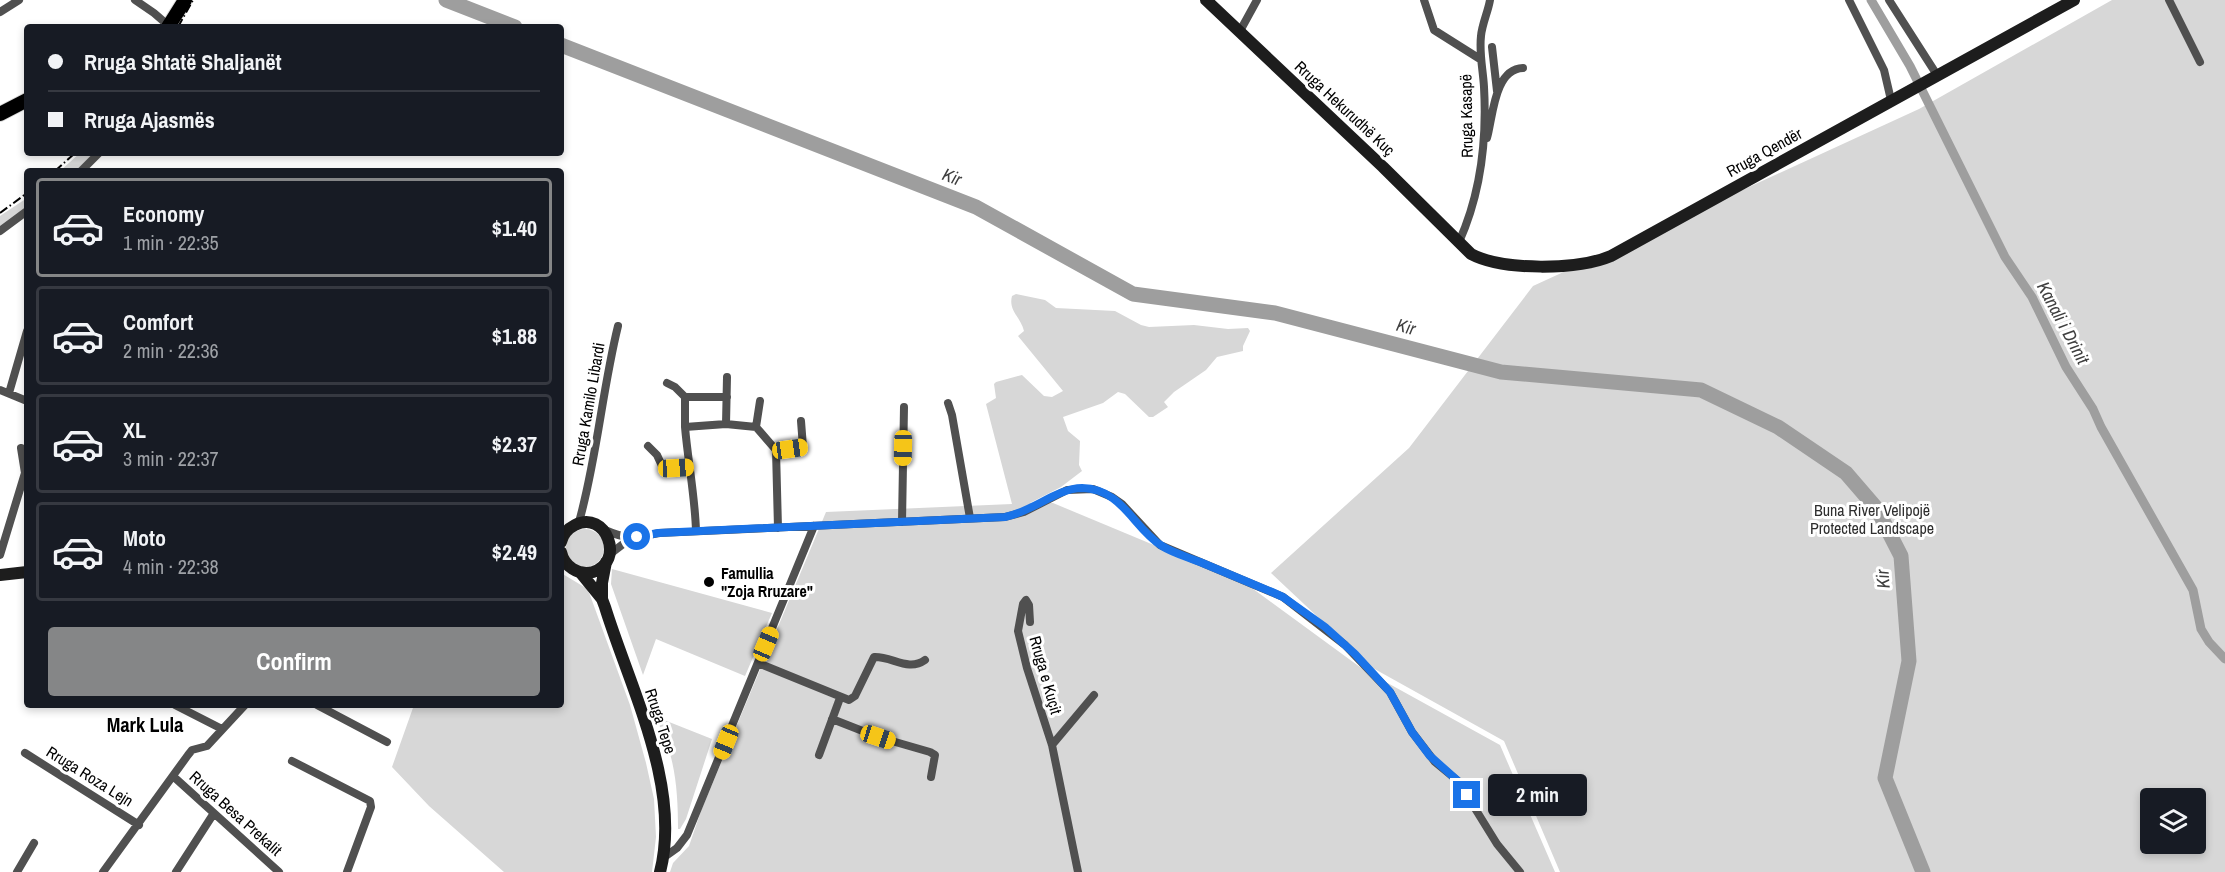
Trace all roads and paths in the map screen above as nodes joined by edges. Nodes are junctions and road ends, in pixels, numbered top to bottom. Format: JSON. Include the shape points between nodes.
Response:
{"nodes":[{"id":1,"x":19,"y":0,"type":"edge"},
{"id":2,"x":135,"y":0,"type":"edge"},
{"id":3,"x":185,"y":0,"type":"edge"},
{"id":4,"x":1206,"y":0,"type":"edge"},
{"id":5,"x":1257,"y":0,"type":"edge"},
{"id":6,"x":1425,"y":0,"type":"edge"},
{"id":7,"x":1490,"y":0,"type":"edge"},
{"id":8,"x":1849,"y":0,"type":"edge"},
{"id":9,"x":1889,"y":0,"type":"edge"},
{"id":10,"x":2074,"y":0,"type":"edge"},
{"id":11,"x":2169,"y":0,"type":"edge"},
{"id":12,"x":0,"y":12,"type":"edge"},
{"id":13,"x":169,"y":24,"type":"edge"},
{"id":14,"x":171,"y":24,"type":"edge"},
{"id":15,"x":1240,"y":31,"type":"junction"},
{"id":16,"x":1492,"y":47,"type":"dead end"},
{"id":17,"x":1480,"y":59,"type":"junction"},
{"id":18,"x":2200,"y":62,"type":"dead end"},
{"id":19,"x":1522,"y":68,"type":"dead end"},
{"id":20,"x":1934,"y":76,"type":"junction"},
{"id":21,"x":1497,"y":92,"type":"junction"},
{"id":22,"x":1891,"y":100,"type":"junction"},
{"id":23,"x":24,"y":102,"type":"edge"},
{"id":24,"x":0,"y":114,"type":"edge"},
{"id":25,"x":1485,"y":147,"type":"junction"},
{"id":26,"x":96,"y":156,"type":"edge"},
{"id":27,"x":84,"y":168,"type":"edge"},
{"id":28,"x":24,"y":213,"type":"edge"},
{"id":29,"x":0,"y":231,"type":"edge"},
{"id":30,"x":1459,"y":242,"type":"junction"},
{"id":31,"x":618,"y":326,"type":"dead end"},
{"id":32,"x":24,"y":339,"type":"edge"},
{"id":33,"x":727,"y":377,"type":"dead end"},
{"id":34,"x":667,"y":383,"type":"dead end"},
{"id":35,"x":4,"y":392,"type":"edge"},
{"id":36,"x":727,"y":397,"type":"junction"},
{"id":37,"x":685,"y":398,"type":"junction"},
{"id":38,"x":24,"y":400,"type":"edge"},
{"id":39,"x":760,"y":401,"type":"dead end"},
{"id":40,"x":948,"y":403,"type":"dead end"},
{"id":41,"x":904,"y":407,"type":"dead end"},
{"id":42,"x":801,"y":421,"type":"dead end"},
{"id":43,"x":726,"y":424,"type":"junction"},
{"id":44,"x":685,"y":427,"type":"junction"},
{"id":45,"x":756,"y":427,"type":"junction"},
{"id":46,"x":648,"y":446,"type":"dead end"},
{"id":47,"x":21,"y":447,"type":"dead end"},
{"id":48,"x":776,"y":450,"type":"junction"},
{"id":49,"x":24,"y":466,"type":"edge"},
{"id":50,"x":689,"y":467,"type":"junction"},
{"id":51,"x":24,"y":476,"type":"edge"},
{"id":52,"x":970,"y":518,"type":"junction"},
{"id":53,"x":579,"y":522,"type":"junction"},
{"id":54,"x":902,"y":522,"type":"junction"},
{"id":55,"x":814,"y":526,"type":"junction"},
{"id":56,"x":778,"y":528,"type":"junction"},
{"id":57,"x":604,"y":530,"type":"junction"},
{"id":58,"x":696,"y":531,"type":"junction"},
{"id":59,"x":564,"y":535,"type":"edge"},
{"id":60,"x":631,"y":538,"type":"junction"},
{"id":61,"x":0,"y":555,"type":"edge"},
{"id":62,"x":608,"y":558,"type":"junction"},
{"id":63,"x":564,"y":559,"type":"edge"},
{"id":64,"x":24,"y":571,"type":"edge"},
{"id":65,"x":580,"y":572,"type":"junction"},
{"id":66,"x":0,"y":575,"type":"edge"},
{"id":67,"x":602,"y":599,"type":"junction"},
{"id":68,"x":1030,"y":622,"type":"dead end"},
{"id":69,"x":925,"y":660,"type":"dead end"},
{"id":70,"x":759,"y":663,"type":"junction"},
{"id":71,"x":1094,"y":695,"type":"dead end"},
{"id":72,"x":840,"y":698,"type":"junction"},
{"id":73,"x":182,"y":708,"type":"edge"},
{"id":74,"x":242,"y":708,"type":"edge"},
{"id":75,"x":323,"y":708,"type":"edge"},
{"id":76,"x":832,"y":719,"type":"junction"},
{"id":77,"x":222,"y":729,"type":"junction"},
{"id":78,"x":387,"y":742,"type":"dead end"},
{"id":79,"x":1052,"y":745,"type":"junction"},
{"id":80,"x":25,"y":753,"type":"dead end"},
{"id":81,"x":819,"y":755,"type":"dead end"},
{"id":82,"x":292,"y":761,"type":"dead end"},
{"id":83,"x":174,"y":777,"type":"junction"},
{"id":84,"x":931,"y":777,"type":"dead end"},
{"id":85,"x":214,"y":813,"type":"junction"},
{"id":86,"x":139,"y":825,"type":"junction"},
{"id":87,"x":34,"y":843,"type":"dead end"},
{"id":88,"x":663,"y":858,"type":"junction"},
{"id":89,"x":17,"y":872,"type":"edge"},
{"id":90,"x":103,"y":872,"type":"edge"},
{"id":91,"x":176,"y":872,"type":"edge"},
{"id":92,"x":279,"y":872,"type":"edge"},
{"id":93,"x":347,"y":872,"type":"edge"},
{"id":94,"x":660,"y":872,"type":"edge"},
{"id":95,"x":1078,"y":872,"type":"edge"},
{"id":96,"x":1520,"y":872,"type":"edge"}],
"edges":[{"from":1,"to":12,"type":"street"},
{"from":2,"to":13,"type":"street"},
{"from":3,"to":14,"type":"main road"},
{"from":4,"to":15,"type":"street","name":"Rruga Hekurudhë Kuç"},
{"from":5,"to":15,"type":"street"},
{"from":6,"to":17,"type":"street","name":"Rruga Kasapë","via":[[1434,30]]},
{"from":7,"to":17,"type":"street","name":"Rruga Kasapë","via":[[1481,34]]},
{"from":8,"to":22,"type":"street","via":[[1884,70]]},
{"from":9,"to":20,"type":"street"},
{"from":10,"to":20,"type":"street","name":"Rruga Qendër"},
{"from":11,"to":18,"type":"street"},
{"from":15,"to":30,"type":"street","name":"Rruga Hekurudhë Kuç"},
{"from":16,"to":21,"type":"street"},
{"from":17,"to":25,"type":"street","name":"Rruga Kasapë"},
{"from":19,"to":21,"type":"street","via":[[1509,73]]},
{"from":20,"to":22,"type":"street","name":"Rruga Qendër"},
{"from":21,"to":25,"type":"street"},
{"from":22,"to":30,"type":"street","name":"Rruga Qendër","via":[[1602,260],[1547,267],[1508,265],[1477,257]]},
{"from":23,"to":24,"type":"main road"},
{"from":25,"to":30,"type":"street","name":"Rruga Kasapë"},
{"from":26,"to":27,"type":"street"},
{"from":28,"to":29,"type":"street"},
{"from":31,"to":53,"type":"street","name":"Rruga Kamilo Libardi"},
{"from":32,"to":35,"type":"street"},
{"from":33,"to":36,"type":"street"},
{"from":34,"to":37,"type":"street"},
{"from":35,"to":38,"type":"street"},
{"from":36,"to":37,"type":"street"},
{"from":36,"to":43,"type":"street"},
{"from":37,"to":44,"type":"street"},
{"from":39,"to":45,"type":"street"},
{"from":40,"to":52,"type":"street"},
{"from":41,"to":54,"type":"street"},
{"from":42,"to":48,"type":"street","via":[[803,447]]},
{"from":43,"to":44,"type":"street"},
{"from":43,"to":45,"type":"street"},
{"from":44,"to":50,"type":"street"},
{"from":45,"to":48,"type":"street"},
{"from":46,"to":50,"type":"street","via":[[663,468]]},
{"from":47,"to":49,"type":"street"},
{"from":48,"to":56,"type":"street"},
{"from":50,"to":58,"type":"street"},
{"from":51,"to":61,"type":"street"},
{"from":52,"to":54,"type":"street"},
{"from":52,"to":96,"type":"street","via":[[1016,515],[1067,490],[1093,489],[1122,504],[1160,545],[1278,594],[1325,627],[1390,692],[1412,732],[1435,762],[1458,781],[1497,844]]},
{"from":53,"to":57,"type":"street","via":[[589,522]]},
{"from":53,"to":59,"type":"street"},
{"from":54,"to":55,"type":"street"},
{"from":55,"to":56,"type":"street"},
{"from":55,"to":70,"type":"street"},
{"from":56,"to":58,"type":"street"},
{"from":57,"to":60,"type":"street"},
{"from":57,"to":62,"type":"street","via":[[609,537]]},
{"from":58,"to":60,"type":"street"},
{"from":60,"to":62,"type":"street"},
{"from":62,"to":65,"type":"street","via":[[599,569]]},
{"from":62,"to":67,"type":"street","name":"Rruga Tepe"},
{"from":63,"to":65,"type":"street","name":"Rruga Tepe"},
{"from":64,"to":66,"type":"street"},
{"from":65,"to":67,"type":"street","name":"Rruga Tepe"},
{"from":67,"to":88,"type":"street","name":"Rruga Tepe","via":[[657,759],[665,821]]},
{"from":68,"to":79,"type":"street","name":"Rruga e Kuçit","via":[[1026,600],[1018,631]]},
{"from":69,"to":72,"type":"street","via":[[915,666],[874,657],[855,696],[849,700]]},
{"from":70,"to":72,"type":"street"},
{"from":70,"to":88,"type":"street","via":[[687,835]]},
{"from":71,"to":79,"type":"street","name":"Rruga e Kuçit"},
{"from":72,"to":76,"type":"street"},
{"from":73,"to":77,"type":"street"},
{"from":74,"to":77,"type":"street","name":"Rruga Roza Lejn"},
{"from":75,"to":78,"type":"street"},
{"from":76,"to":81,"type":"street"},
{"from":76,"to":84,"type":"street","via":[[930,752],[935,755]]},
{"from":77,"to":83,"type":"street","name":"Rruga Roza Lejn","via":[[203,748],[192,750]]},
{"from":79,"to":95,"type":"street","name":"Rruga e Kuçit"},
{"from":80,"to":86,"type":"street","name":"Rruga Roza Lejn"},
{"from":82,"to":93,"type":"street","via":[[370,801]]},
{"from":83,"to":85,"type":"street","name":"Rruga Besa Prekalit"},
{"from":83,"to":86,"type":"street","name":"Rruga Roza Lejn"},
{"from":85,"to":91,"type":"street"},
{"from":85,"to":92,"type":"street","name":"Rruga Besa Prekalit"},
{"from":86,"to":90,"type":"street","name":"Rruga Roza Lejn"},
{"from":87,"to":89,"type":"street"},
{"from":88,"to":94,"type":"street","name":"Rruga Tepe"}]}
